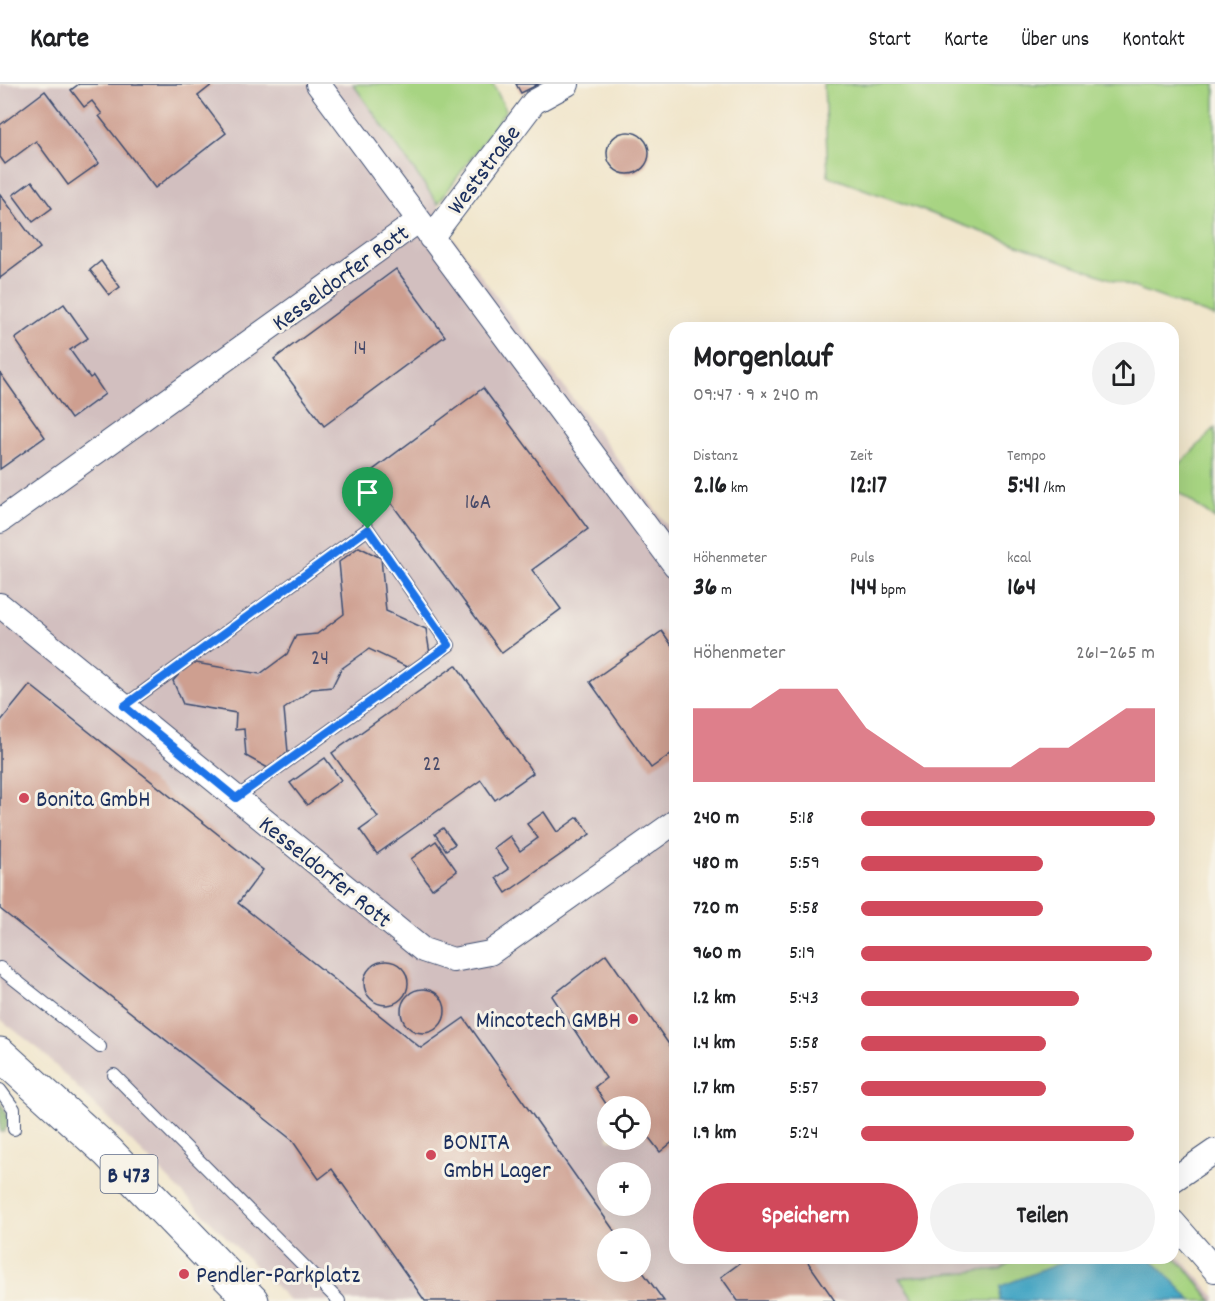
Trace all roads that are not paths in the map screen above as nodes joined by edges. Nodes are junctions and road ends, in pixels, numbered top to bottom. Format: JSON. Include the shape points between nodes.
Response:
{"nodes":[{"id":1,"x":318,"y":84,"type":"edge"},
{"id":2,"x":567,"y":84,"type":"edge"},
{"id":3,"x":424,"y":229,"type":"junction"},
{"id":4,"x":0,"y":521,"type":"edge"},
{"id":5,"x":669,"y":557,"type":"edge"},
{"id":6,"x":0,"y":605,"type":"edge"},
{"id":7,"x":124,"y":706,"type":"junction"},
{"id":8,"x":236,"y":798,"type":"junction"},
{"id":9,"x":669,"y":826,"type":"edge"},
{"id":10,"x":0,"y":968,"type":"edge"},
{"id":11,"x":100,"y":1047,"type":"dead end"},
{"id":12,"x":0,"y":1053,"type":"edge"},
{"id":13,"x":114,"y":1075,"type":"dead end"},
{"id":14,"x":0,"y":1090,"type":"edge"},
{"id":15,"x":14,"y":1129,"type":"dead end"},
{"id":16,"x":1215,"y":1151,"type":"edge"},
{"id":17,"x":1179,"y":1176,"type":"edge"},
{"id":18,"x":1179,"y":1229,"type":"edge"},
{"id":19,"x":1215,"y":1270,"type":"edge"},
{"id":20,"x":252,"y":1301,"type":"edge"},
{"id":21,"x":339,"y":1301,"type":"edge"}],
"edges":[{"from":1,"to":3,"type":"street"},
{"from":2,"to":3,"type":"street","name":"Weststraße","via":[[534,102]]},
{"from":3,"to":4,"type":"street","name":"Kesseldorfer Rott"},
{"from":3,"to":5,"type":"street","name":"Kesseldorfer Rott"},
{"from":6,"to":7,"type":"street","name":"Kesseldorfer Rott"},
{"from":7,"to":8,"type":"street","name":"Kesseldorfer Rott"},
{"from":7,"to":8,"type":"lane","via":[[368,529],[449,645]]},
{"from":8,"to":9,"type":"street","name":"Kesseldorfer Rott","via":[[423,950],[453,960],[490,953]]},
{"from":10,"to":11,"type":"lane"},
{"from":12,"to":20,"type":"main road","number":"B 473","via":[[108,1152]]},
{"from":13,"to":21,"type":"lane"},
{"from":14,"to":15,"type":"lane","via":[[14,1109]]},
{"from":16,"to":17,"type":"street"},
{"from":18,"to":19,"type":"street"}]}
